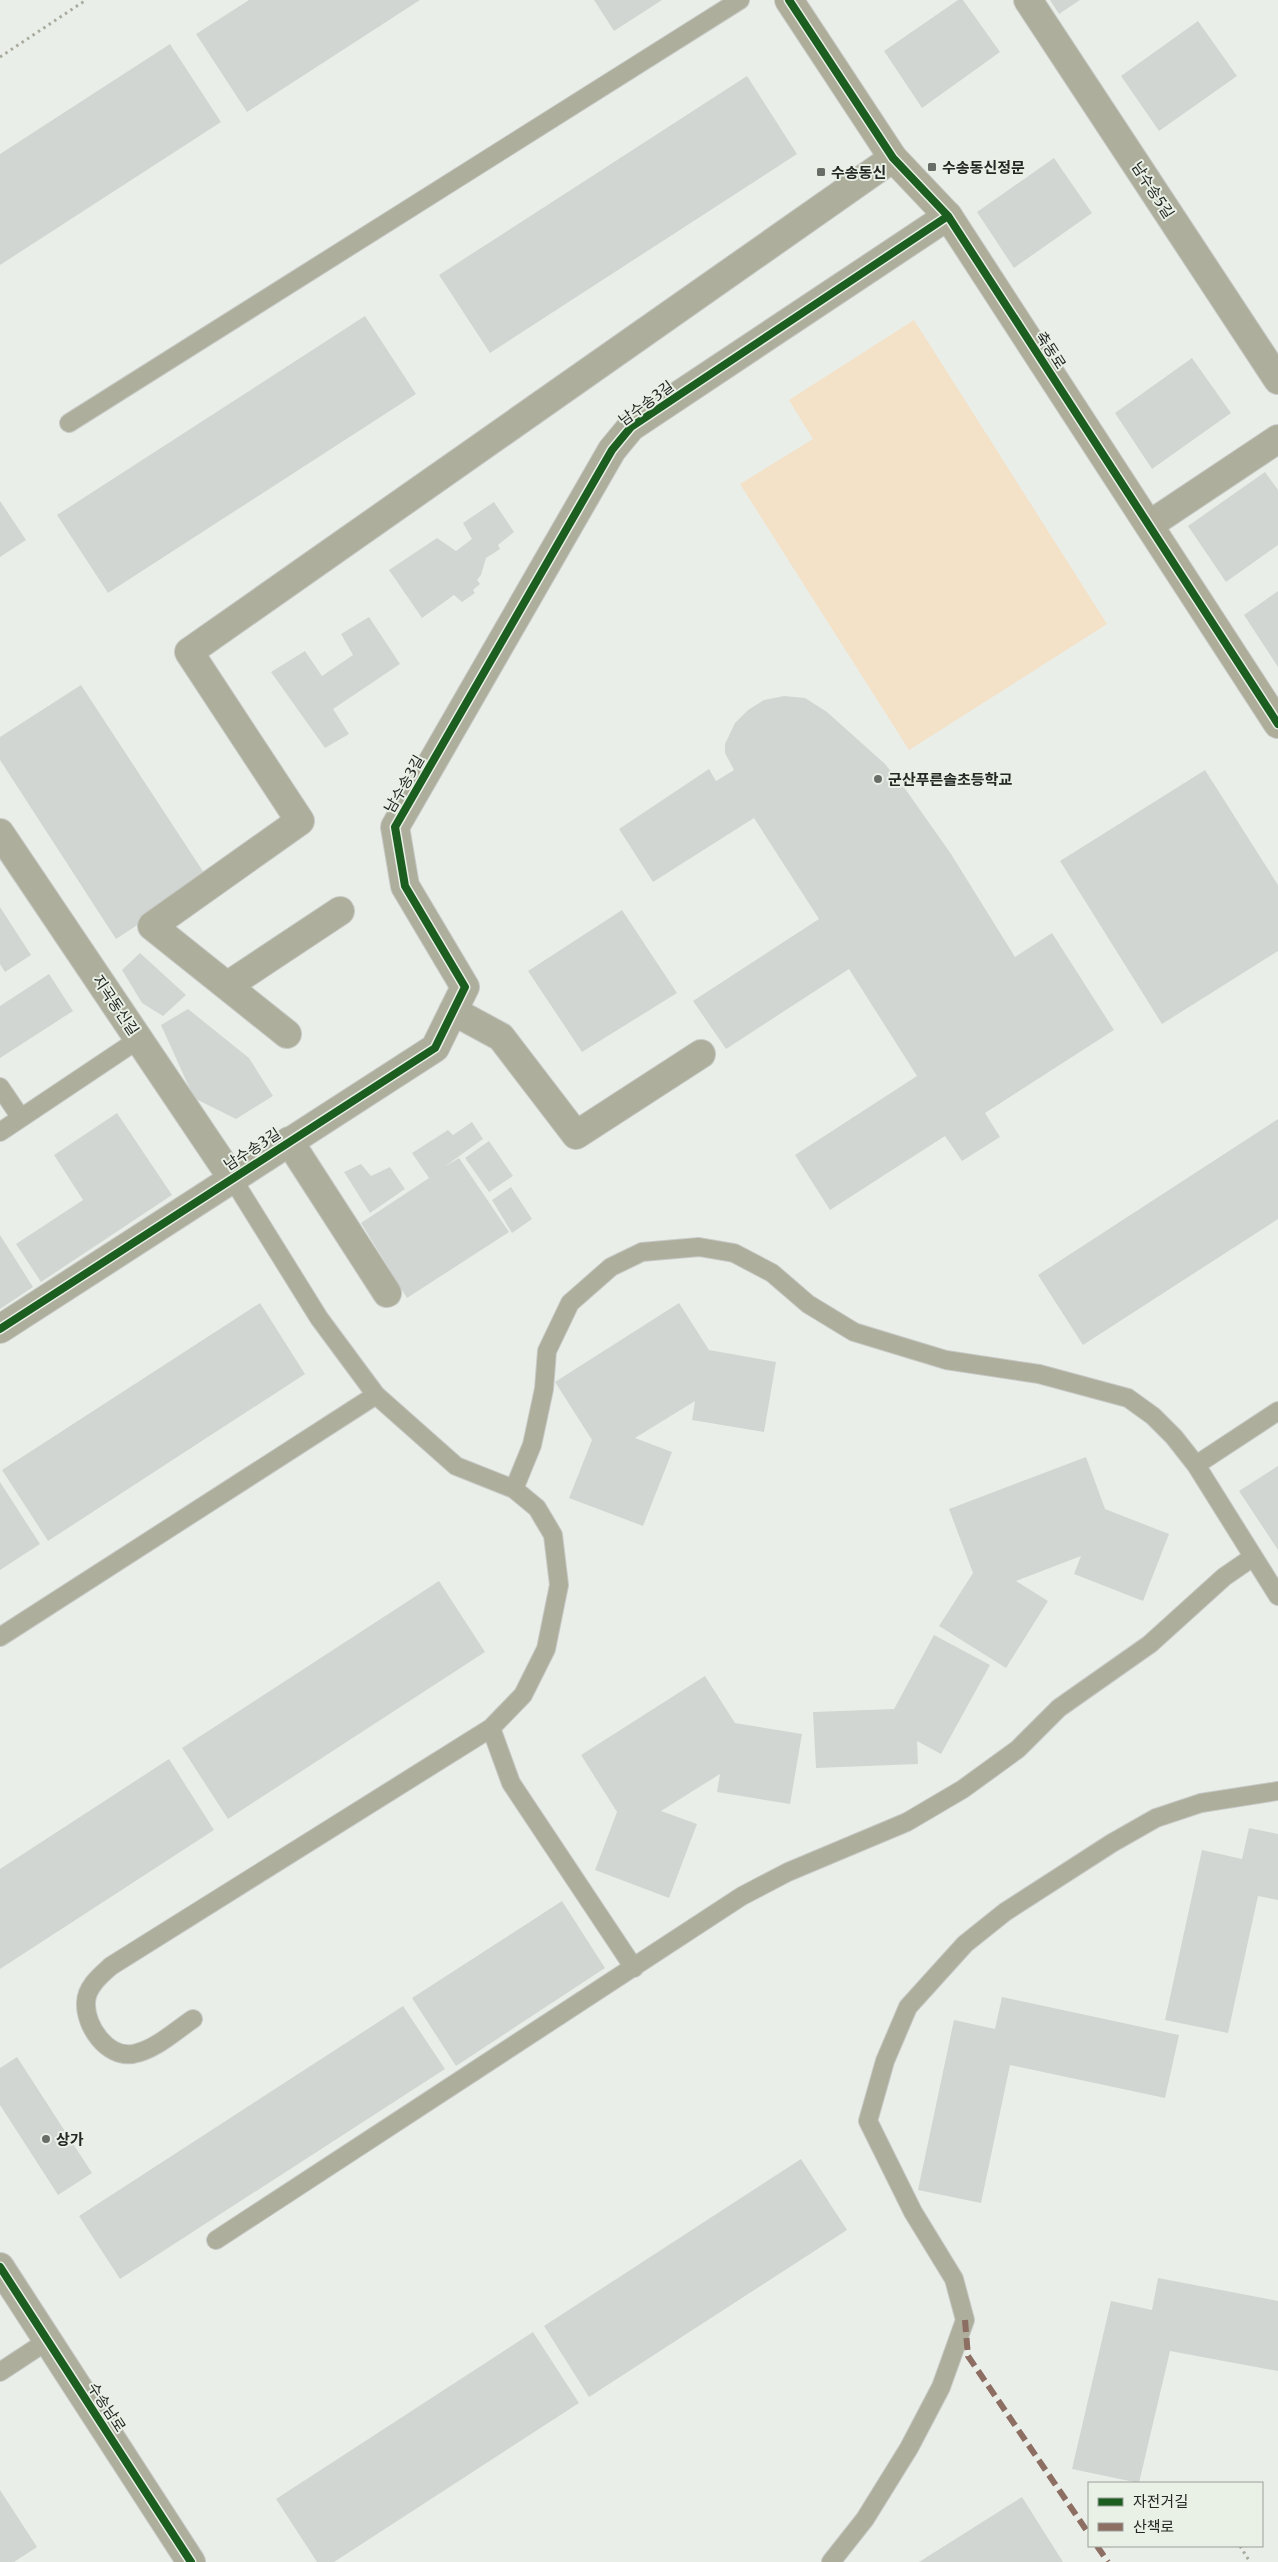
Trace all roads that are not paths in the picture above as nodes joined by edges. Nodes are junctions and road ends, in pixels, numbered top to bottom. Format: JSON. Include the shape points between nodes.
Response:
{"nodes":[{"id":1,"x":740,"y":0,"type":"edge"},
{"id":2,"x":789,"y":0,"type":"edge"},
{"id":3,"x":1028,"y":0,"type":"edge"},
{"id":4,"x":893,"y":158,"type":"junction"},
{"id":5,"x":948,"y":216,"type":"junction"},
{"id":6,"x":1278,"y":380,"type":"edge"},
{"id":7,"x":70,"y":423,"type":"dead end"},
{"id":8,"x":1278,"y":439,"type":"edge"},
{"id":9,"x":1149,"y":525,"type":"junction"},
{"id":10,"x":1278,"y":724,"type":"edge"},
{"id":11,"x":0,"y":833,"type":"edge"},
{"id":12,"x":340,"y":911,"type":"dead end"},
{"id":13,"x":227,"y":986,"type":"junction"},
{"id":14,"x":454,"y":1011,"type":"junction"},
{"id":15,"x":287,"y":1034,"type":"dead end"},
{"id":16,"x":139,"y":1039,"type":"junction"},
{"id":17,"x":700,"y":1054,"type":"dead end"},
{"id":18,"x":0,"y":1087,"type":"edge"},
{"id":19,"x":21,"y":1118,"type":"junction"},
{"id":20,"x":0,"y":1132,"type":"edge"},
{"id":21,"x":289,"y":1141,"type":"junction"},
{"id":22,"x":232,"y":1178,"type":"junction"},
{"id":23,"x":387,"y":1293,"type":"dead end"},
{"id":24,"x":0,"y":1330,"type":"edge"},
{"id":25,"x":376,"y":1395,"type":"junction"},
{"id":26,"x":1278,"y":1412,"type":"edge"},
{"id":27,"x":1196,"y":1465,"type":"junction"},
{"id":28,"x":514,"y":1489,"type":"junction"},
{"id":29,"x":1253,"y":1557,"type":"junction"},
{"id":30,"x":1278,"y":1596,"type":"edge"},
{"id":31,"x":0,"y":1637,"type":"edge"},
{"id":32,"x":491,"y":1728,"type":"junction"},
{"id":33,"x":1278,"y":1791,"type":"edge"},
{"id":34,"x":634,"y":1968,"type":"junction"},
{"id":35,"x":193,"y":2019,"type":"dead end"},
{"id":36,"x":216,"y":2240,"type":"dead end"},
{"id":37,"x":0,"y":2267,"type":"edge"},
{"id":38,"x":47,"y":2341,"type":"junction"},
{"id":39,"x":0,"y":2372,"type":"edge"},
{"id":40,"x":191,"y":2562,"type":"edge"},
{"id":41,"x":831,"y":2562,"type":"edge"}],
"edges":[{"from":1,"to":7,"type":"lane"},
{"from":2,"to":4,"type":"street","name":"축동로"},
{"from":3,"to":6,"type":"street","name":"남수송5길"},
{"from":4,"to":5,"type":"street","name":"축동로"},
{"from":4,"to":13,"type":"street","via":[[188,652],[300,821],[152,926]]},
{"from":5,"to":9,"type":"street","name":"축동로"},
{"from":5,"to":14,"type":"street","name":"남수송3길","via":[[631,427],[612,450],[395,827],[405,886],[465,987]]},
{"from":8,"to":9,"type":"street"},
{"from":9,"to":10,"type":"street","name":"축동로"},
{"from":11,"to":16,"type":"street","name":"지곡동신길"},
{"from":12,"to":13,"type":"street"},
{"from":13,"to":15,"type":"street"},
{"from":14,"to":17,"type":"street","via":[[501,1037],[576,1134]]},
{"from":14,"to":21,"type":"street","name":"남수송3길","via":[[435,1048]]},
{"from":16,"to":19,"type":"lane"},
{"from":16,"to":22,"type":"street","name":"지곡동신길"},
{"from":18,"to":19,"type":"lane"},
{"from":19,"to":20,"type":"lane"},
{"from":21,"to":22,"type":"street","name":"남수송3길"},
{"from":21,"to":23,"type":"street"},
{"from":22,"to":24,"type":"street","name":"남수송3길"},
{"from":22,"to":25,"type":"lane","via":[[320,1318]]},
{"from":25,"to":28,"type":"lane","via":[[456,1466]]},
{"from":25,"to":31,"type":"lane"},
{"from":26,"to":27,"type":"lane"},
{"from":27,"to":28,"type":"lane","via":[[1153,1416],[1128,1398],[1038,1374],[946,1360],[854,1332],[808,1304],[772,1273],[734,1252],[699,1247],[642,1252],[611,1267],[570,1303],[547,1351],[544,1389],[532,1445]]},
{"from":27,"to":29,"type":"lane"},
{"from":28,"to":32,"type":"lane","via":[[537,1508],[553,1535],[559,1585],[546,1649],[523,1695]]},
{"from":29,"to":30,"type":"lane"},
{"from":29,"to":34,"type":"lane","via":[[1224,1577],[1150,1644],[1059,1708],[1018,1749],[963,1789],[907,1822],[788,1872],[742,1896]]},
{"from":32,"to":34,"type":"lane","via":[[511,1783]]},
{"from":32,"to":35,"type":"lane","via":[[112,1966],[94,1982],[86,2002],[90,2022],[103,2043],[116,2052],[132,2054],[149,2048]]},
{"from":33,"to":41,"type":"lane","via":[[1201,1803],[1156,1818],[1112,1843],[1004,1912],[965,1944],[908,2007],[885,2060],[868,2121],[913,2212],[954,2279],[964,2320],[941,2387],[909,2448],[865,2519]]},
{"from":34,"to":36,"type":"lane"},
{"from":37,"to":38,"type":"street","name":"수송남로"},
{"from":38,"to":39,"type":"lane"},
{"from":38,"to":40,"type":"street","name":"수송남로"}]}
